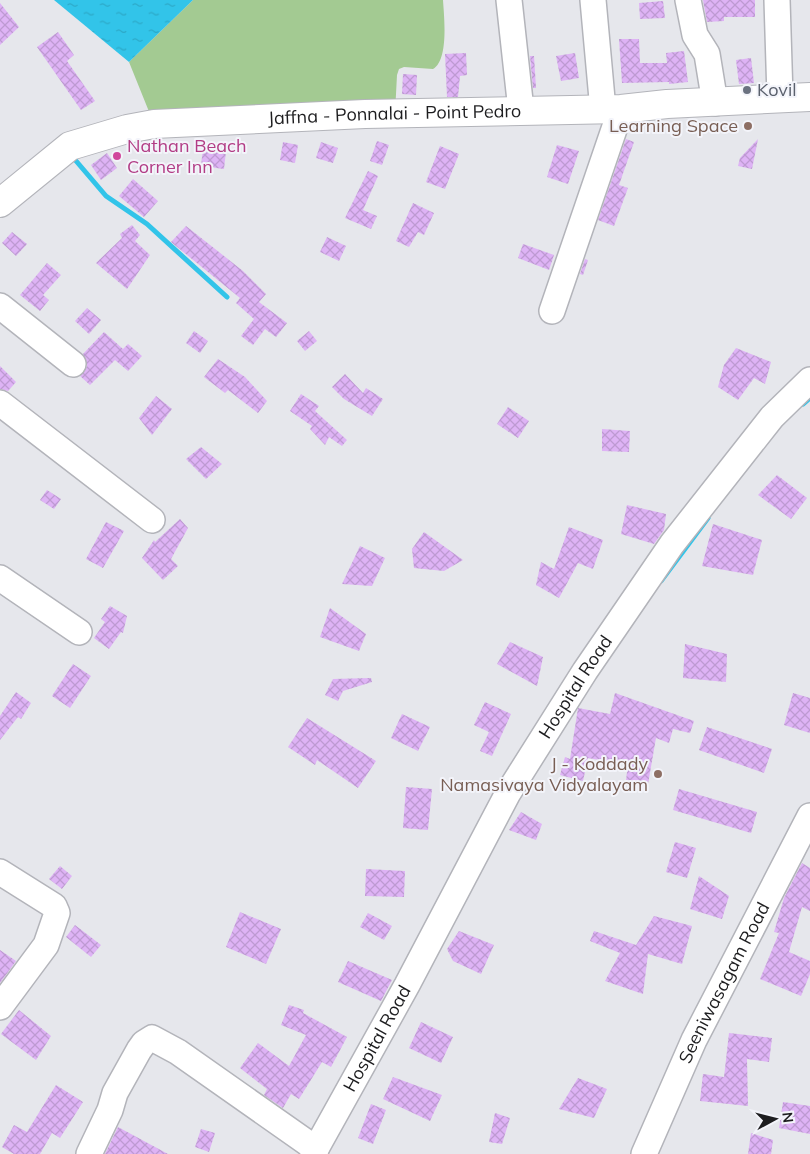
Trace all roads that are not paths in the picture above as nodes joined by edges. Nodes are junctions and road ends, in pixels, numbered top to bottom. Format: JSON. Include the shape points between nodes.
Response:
{"nodes":[{"id":1,"x":509,"y":0,"type":"edge"},
{"id":2,"x":593,"y":0,"type":"edge"},
{"id":3,"x":688,"y":0,"type":"edge"},
{"id":4,"x":777,"y":0,"type":"edge"},
{"id":5,"x":780,"y":97,"type":"junction"},
{"id":6,"x":810,"y":97,"type":"edge"},
{"id":7,"x":715,"y":102,"type":"junction"},
{"id":8,"x":521,"y":110,"type":"junction"},
{"id":9,"x":612,"y":110,"type":"junction"},
{"id":10,"x":0,"y":203,"type":"edge"},
{"id":11,"x":0,"y":306,"type":"edge"},
{"id":12,"x":552,"y":311,"type":"dead end"},
{"id":13,"x":73,"y":364,"type":"dead end"},
{"id":14,"x":810,"y":380,"type":"edge"},
{"id":15,"x":0,"y":403,"type":"edge"},
{"id":16,"x":152,"y":520,"type":"dead end"},
{"id":17,"x":0,"y":578,"type":"edge"},
{"id":18,"x":79,"y":632,"type":"dead end"},
{"id":19,"x":810,"y":816,"type":"edge"},
{"id":20,"x":0,"y":872,"type":"edge"},
{"id":21,"x":0,"y":1007,"type":"edge"},
{"id":22,"x":314,"y":1152,"type":"edge"},
{"id":23,"x":89,"y":1154,"type":"edge"},
{"id":24,"x":644,"y":1154,"type":"edge"}],
"edges":[{"from":1,"to":8,"type":"street"},
{"from":2,"to":9,"type":"street"},
{"from":3,"to":7,"type":"street","via":[[694,35],[707,54]]},
{"from":4,"to":5,"type":"street"},
{"from":5,"to":6,"type":"main road","name":"Jaffna - Ponnalai - Point Pedro"},
{"from":5,"to":7,"type":"main road","name":"Jaffna - Ponnalai - Point Pedro"},
{"from":7,"to":9,"type":"main road","name":"Jaffna - Ponnalai - Point Pedro"},
{"from":8,"to":9,"type":"main road","name":"Jaffna - Ponnalai - Point Pedro"},
{"from":8,"to":10,"type":"main road","name":"Jaffna - Ponnalai - Point Pedro","via":[[365,114],[134,127],[70,146]]},
{"from":9,"to":12,"type":"street"},
{"from":11,"to":13,"type":"street"},
{"from":14,"to":22,"type":"street","name":"Hospital Road","via":[[772,417],[672,544],[585,672],[508,793]]},
{"from":15,"to":16,"type":"street"},
{"from":17,"to":18,"type":"street"},
{"from":19,"to":24,"type":"street","name":"Seeniwasagam Road","via":[[694,1040]]},
{"from":20,"to":21,"type":"street","via":[[57,908],[46,945]]},
{"from":22,"to":23,"type":"street","via":[[178,1052],[152,1038],[139,1050],[115,1093]]}]}
